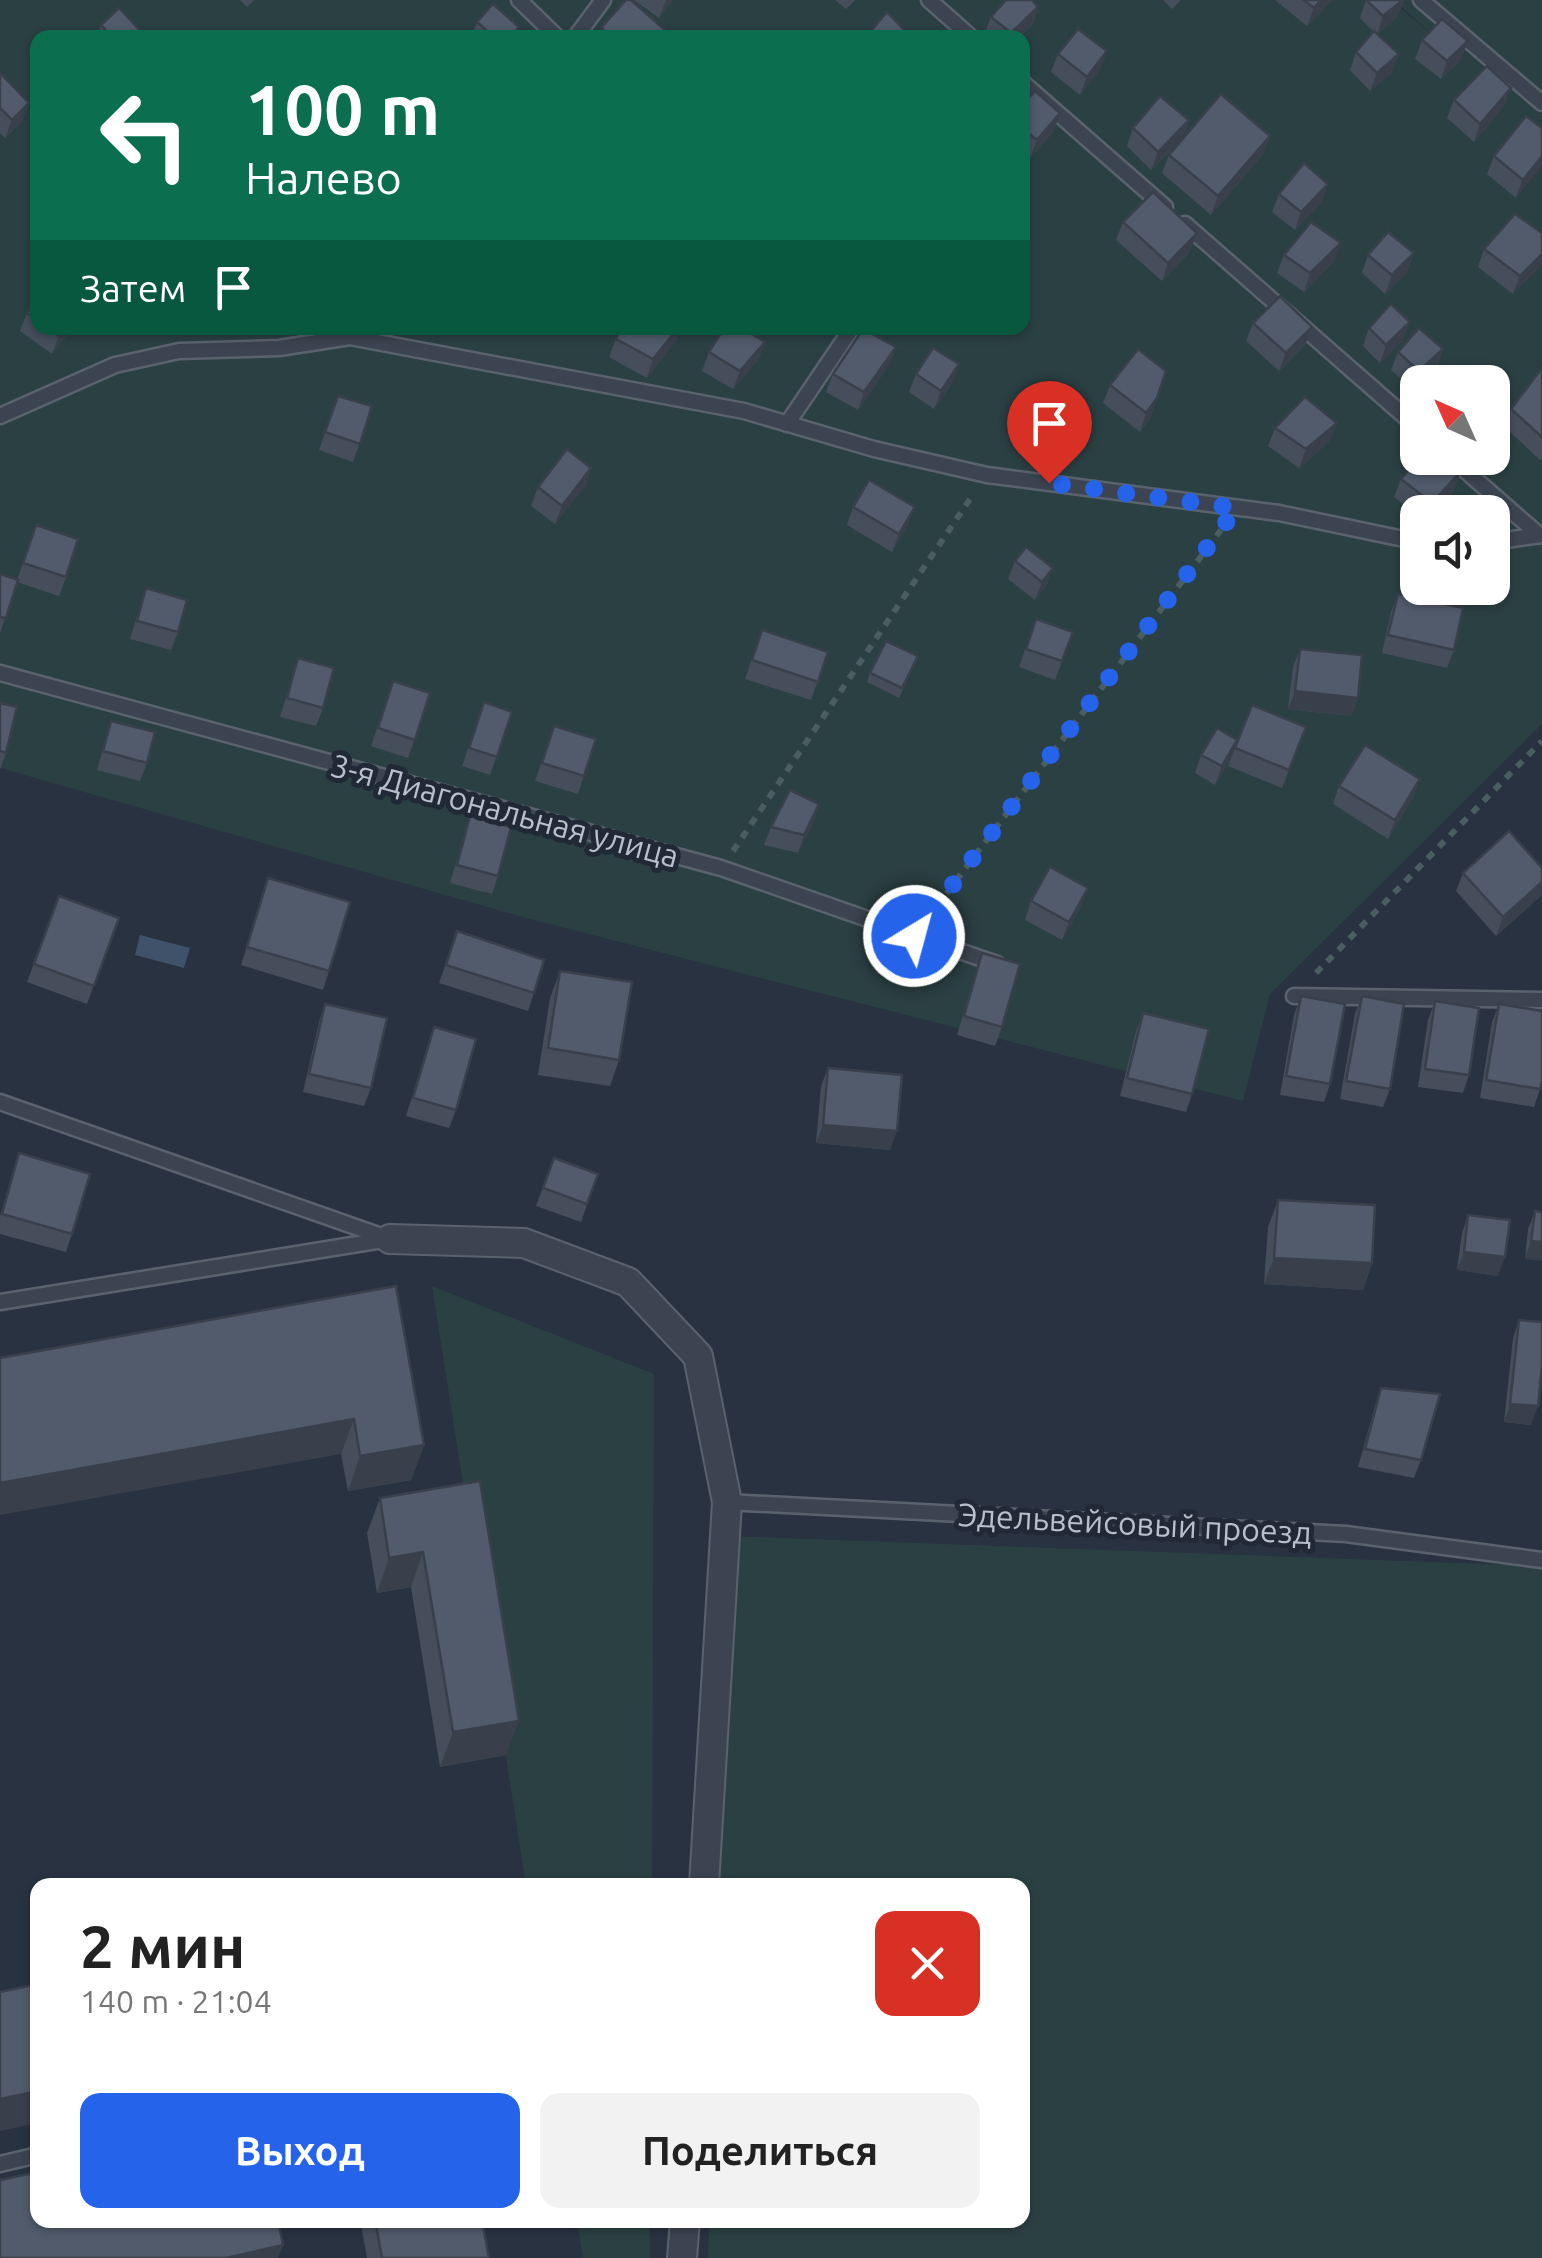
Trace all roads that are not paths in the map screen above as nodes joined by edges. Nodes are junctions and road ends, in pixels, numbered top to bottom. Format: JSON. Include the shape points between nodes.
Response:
{"nodes":[{"id":1,"x":519,"y":0,"type":"edge"},
{"id":2,"x":603,"y":0,"type":"edge"},
{"id":3,"x":929,"y":0,"type":"edge"},
{"id":4,"x":1421,"y":0,"type":"edge"},
{"id":5,"x":550,"y":30,"type":"edge"},
{"id":6,"x":582,"y":30,"type":"edge"},
{"id":7,"x":963,"y":30,"type":"edge"},
{"id":8,"x":1030,"y":89,"type":"edge"},
{"id":9,"x":1542,"y":104,"type":"edge"},
{"id":10,"x":338,"y":335,"type":"edge"},
{"id":11,"x":367,"y":335,"type":"edge"},
{"id":12,"x":847,"y":335,"type":"edge"},
{"id":13,"x":1400,"y":412,"type":"edge"},
{"id":14,"x":0,"y":416,"type":"edge"},
{"id":15,"x":787,"y":424,"type":"junction"},
{"id":16,"x":1471,"y":475,"type":"edge"},
{"id":17,"x":1541,"y":535,"type":"edge"},
{"id":18,"x":1400,"y":538,"type":"edge"},
{"id":19,"x":1510,"y":539,"type":"edge"},
{"id":20,"x":0,"y":673,"type":"edge"},
{"id":21,"x":1003,"y":966,"type":"edge"},
{"id":22,"x":1294,"y":996,"type":"road end"},
{"id":23,"x":1542,"y":1000,"type":"edge"},
{"id":24,"x":0,"y":1102,"type":"edge"},
{"id":25,"x":390,"y":1239,"type":"junction"},
{"id":26,"x":0,"y":1302,"type":"edge"},
{"id":27,"x":727,"y":1502,"type":"junction"},
{"id":28,"x":1542,"y":1560,"type":"edge"},
{"id":29,"x":704,"y":1878,"type":"edge"},
{"id":30,"x":30,"y":2157,"type":"edge"},
{"id":31,"x":0,"y":2164,"type":"edge"},
{"id":32,"x":684,"y":2228,"type":"edge"},
{"id":33,"x":682,"y":2258,"type":"edge"}],
"edges":[{"from":1,"to":5,"type":"lane"},
{"from":2,"to":6,"type":"lane"},
{"from":3,"to":7,"type":"lane"},
{"from":4,"to":9,"type":"lane"},
{"from":8,"to":13,"type":"lane"},
{"from":10,"to":14,"type":"lane","via":[[280,348],[179,351],[115,365]]},
{"from":11,"to":15,"type":"lane"},
{"from":12,"to":15,"type":"lane"},
{"from":15,"to":18,"type":"lane","via":[[987,475],[1280,513]]},
{"from":16,"to":17,"type":"lane"},
{"from":17,"to":19,"type":"lane"},
{"from":20,"to":21,"type":"lane","name":"3-я Диагональная улица","via":[[722,868]]},
{"from":22,"to":23,"type":"lane"},
{"from":24,"to":25,"type":"lane"},
{"from":25,"to":26,"type":"lane"},
{"from":25,"to":27,"type":"street","via":[[524,1243],[628,1282],[698,1356]]},
{"from":27,"to":28,"type":"lane","name":"Эдельвейсовый проезд","via":[[1346,1534]]},
{"from":27,"to":29,"type":"street"},
{"from":30,"to":31,"type":"lane"},
{"from":32,"to":33,"type":"street"}]}
